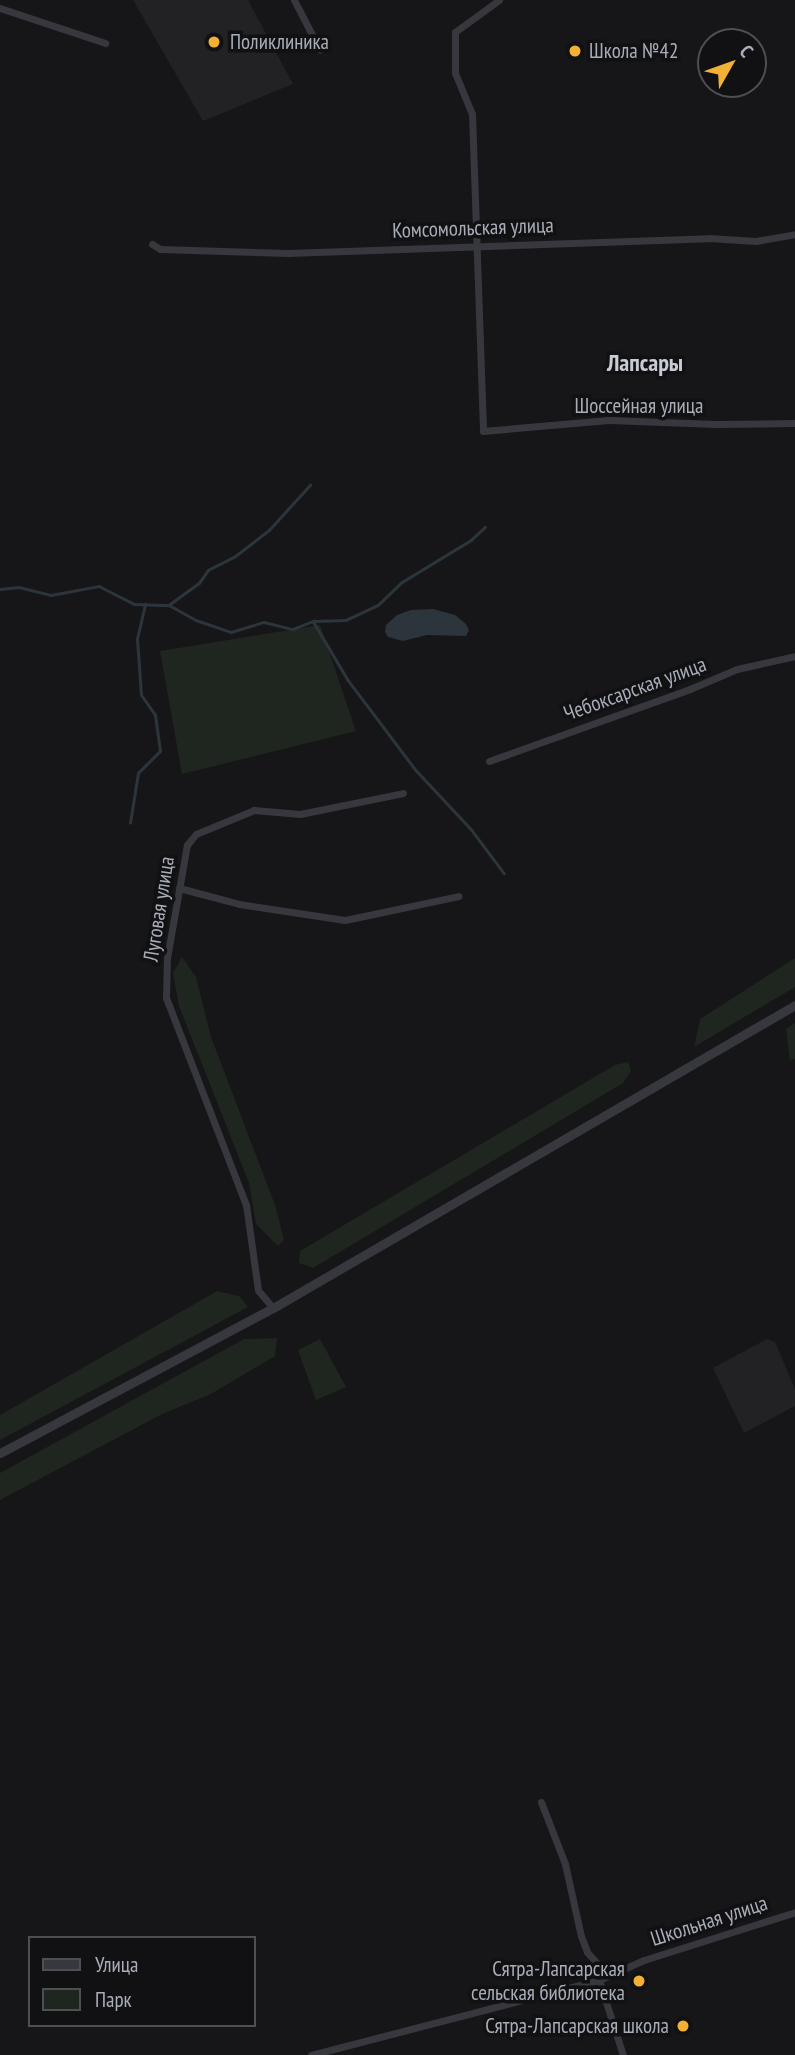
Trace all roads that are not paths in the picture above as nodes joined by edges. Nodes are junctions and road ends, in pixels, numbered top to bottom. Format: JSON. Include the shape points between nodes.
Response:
{"nodes":[{"id":1,"x":294,"y":0,"type":"edge"},
{"id":2,"x":499,"y":0,"type":"edge"},
{"id":3,"x":0,"y":8,"type":"edge"},
{"id":4,"x":105,"y":43,"type":"dead end"},
{"id":5,"x":320,"y":50,"type":"dead end"},
{"id":6,"x":795,"y":234,"type":"edge"},
{"id":7,"x":152,"y":244,"type":"dead end"},
{"id":8,"x":474,"y":246,"type":"junction"},
{"id":9,"x":795,"y":423,"type":"edge"},
{"id":10,"x":795,"y":656,"type":"edge"},
{"id":11,"x":489,"y":761,"type":"dead end"},
{"id":12,"x":403,"y":793,"type":"dead end"},
{"id":13,"x":179,"y":888,"type":"junction"},
{"id":14,"x":459,"y":896,"type":"dead end"},
{"id":15,"x":795,"y":1005,"type":"edge"},
{"id":16,"x":273,"y":1308,"type":"junction"},
{"id":17,"x":0,"y":1452,"type":"edge"},
{"id":18,"x":541,"y":1802,"type":"dead end"},
{"id":19,"x":795,"y":1912,"type":"edge"},
{"id":20,"x":601,"y":1979,"type":"junction"},
{"id":21,"x":311,"y":2055,"type":"edge"},
{"id":22,"x":623,"y":2055,"type":"edge"}],
"edges":[{"from":1,"to":5,"type":"street"},
{"from":2,"to":8,"type":"street","via":[[455,32],[455,73],[472,114]]},
{"from":3,"to":4,"type":"street"},
{"from":6,"to":8,"type":"street","name":"Комсомольская улица","via":[[756,241],[709,238]]},
{"from":7,"to":8,"type":"street","name":"Комсомольская улица","via":[[288,253]]},
{"from":8,"to":9,"type":"street","name":"Шоссейная улица","via":[[483,431],[609,420]]},
{"from":10,"to":11,"type":"street","name":"Чебоксарская улица","via":[[737,669]]},
{"from":12,"to":13,"type":"street","name":"Луговая улица","via":[[300,814],[254,810],[196,834],[187,845]]},
{"from":13,"to":14,"type":"street","via":[[239,904],[345,920]]},
{"from":13,"to":16,"type":"street","name":"Луговая улица","via":[[167,958],[166,998],[246,1205],[258,1290]]},
{"from":15,"to":16,"type":"street"},
{"from":16,"to":17,"type":"street"},
{"from":18,"to":20,"type":"street","via":[[565,1864],[581,1936],[587,1952],[603,1970]]},
{"from":19,"to":20,"type":"street","name":"Школьная улица","via":[[644,1960]]},
{"from":20,"to":21,"type":"street","name":"Школьная улица"},
{"from":20,"to":22,"type":"street"}]}
